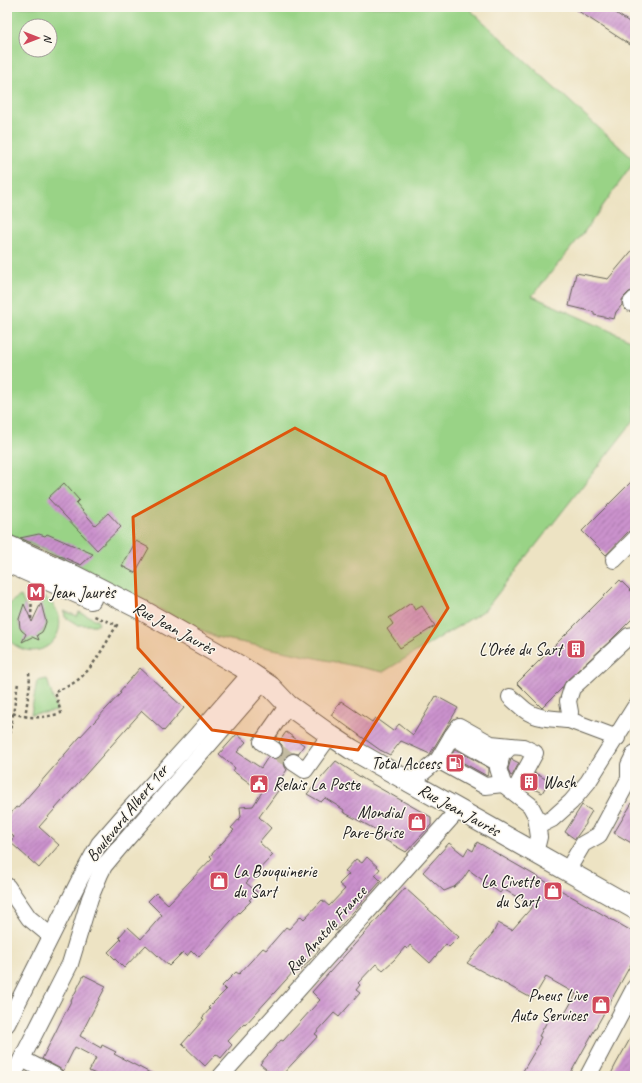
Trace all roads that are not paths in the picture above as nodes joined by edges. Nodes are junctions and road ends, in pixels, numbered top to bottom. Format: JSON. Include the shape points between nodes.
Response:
{"nodes":[{"id":1,"x":635,"y":539,"type":"edge"},
{"id":2,"x":7,"y":545,"type":"edge"},
{"id":3,"x":614,"y":560,"type":"dead end"},
{"id":4,"x":7,"y":562,"type":"edge"},
{"id":5,"x":635,"y":635,"type":"edge"},
{"id":6,"x":254,"y":681,"type":"junction"},
{"id":7,"x":510,"y":697,"type":"dead end"},
{"id":8,"x":288,"y":705,"type":"junction"},
{"id":9,"x":635,"y":707,"type":"edge"},
{"id":10,"x":569,"y":720,"type":"junction"},
{"id":11,"x":330,"y":735,"type":"junction"},
{"id":12,"x":452,"y":736,"type":"junction"},
{"id":13,"x":616,"y":738,"type":"junction"},
{"id":14,"x":511,"y":746,"type":"junction"},
{"id":15,"x":274,"y":750,"type":"tunnel mouth"},
{"id":16,"x":635,"y":754,"type":"edge"},
{"id":17,"x":438,"y":760,"type":"junction"},
{"id":18,"x":292,"y":762,"type":"tunnel mouth"},
{"id":19,"x":500,"y":764,"type":"junction"},
{"id":20,"x":632,"y":780,"type":"edge"},
{"id":21,"x":410,"y":783,"type":"junction"},
{"id":22,"x":508,"y":788,"type":"junction"},
{"id":23,"x":459,"y":809,"type":"junction"},
{"id":24,"x":538,"y":826,"type":"junction"},
{"id":25,"x":535,"y":853,"type":"junction"},
{"id":26,"x":567,"y":871,"type":"junction"},
{"id":27,"x":7,"y":886,"type":"edge"},
{"id":28,"x":635,"y":909,"type":"edge"},
{"id":29,"x":51,"y":936,"type":"junction"},
{"id":30,"x":635,"y":987,"type":"edge"},
{"id":31,"x":7,"y":1024,"type":"edge"},
{"id":32,"x":22,"y":1059,"type":"junction"},
{"id":33,"x":13,"y":1076,"type":"edge"},
{"id":34,"x":55,"y":1076,"type":"edge"},
{"id":35,"x":221,"y":1076,"type":"edge"},
{"id":36,"x":588,"y":1076,"type":"edge"}],
"edges":[{"from":1,"to":3,"type":"street"},
{"from":2,"to":6,"type":"main road","name":"Rue Jean Jaurès","via":[[142,610]]},
{"from":4,"to":6,"type":"main road","name":"Rue Jean Jaurès","via":[[144,624]]},
{"from":5,"to":10,"type":"street","via":[[629,636],[572,688],[568,701]]},
{"from":6,"to":8,"type":"main road","name":"Rue Jean Jaurès","via":[[279,694]]},
{"from":6,"to":29,"type":"street","name":"Boulevard Albert 1er","via":[[102,841]]},
{"from":6,"to":32,"type":"street","name":"Boulevard Albert 1er","via":[[104,866],[92,893],[70,964]]},
{"from":7,"to":10,"type":"street","via":[[536,716]]},
{"from":8,"to":11,"type":"main road","name":"Rue Jean Jaurès"},
{"from":8,"to":15,"type":"street","via":[[262,742]]},
{"from":9,"to":13,"type":"street"},
{"from":10,"to":13,"type":"street"},
{"from":11,"to":18,"type":"street","via":[[305,770]]},
{"from":11,"to":21,"type":"main road","name":"Rue Jean Jaurès"},
{"from":12,"to":14,"type":"street","via":[[459,726],[491,744]]},
{"from":12,"to":17,"type":"street"},
{"from":12,"to":19,"type":"street"},
{"from":13,"to":24,"type":"street","via":[[588,782],[571,802],[552,819]]},
{"from":14,"to":19,"type":"street","via":[[502,755]]},
{"from":14,"to":22,"type":"street","via":[[523,747],[535,753]]},
{"from":16,"to":20,"type":"street","via":[[629,765]]},
{"from":17,"to":21,"type":"street"},
{"from":17,"to":22,"type":"street","via":[[485,786]]},
{"from":19,"to":22,"type":"street","via":[[498,768]]},
{"from":20,"to":26,"type":"street","via":[[599,835],[583,844]]},
{"from":21,"to":23,"type":"main road","name":"Rue Jean Jaurès"},
{"from":22,"to":24,"type":"street","via":[[530,805]]},
{"from":23,"to":25,"type":"main road","name":"Rue Jean Jaurès"},
{"from":23,"to":35,"type":"street","name":"Rue Anatole France"},
{"from":24,"to":25,"type":"street","via":[[539,837]]},
{"from":25,"to":26,"type":"main road","name":"Rue Jean Jaurès"},
{"from":26,"to":28,"type":"main road","name":"Rue Jean Jaurès"},
{"from":27,"to":29,"type":"street","via":[[29,918]]},
{"from":29,"to":31,"type":"street","name":"Boulevard Albert 1er"},
{"from":30,"to":36,"type":"street"},
{"from":32,"to":33,"type":"street","name":"Boulevard Albert 1er"},
{"from":32,"to":34,"type":"street"}]}
